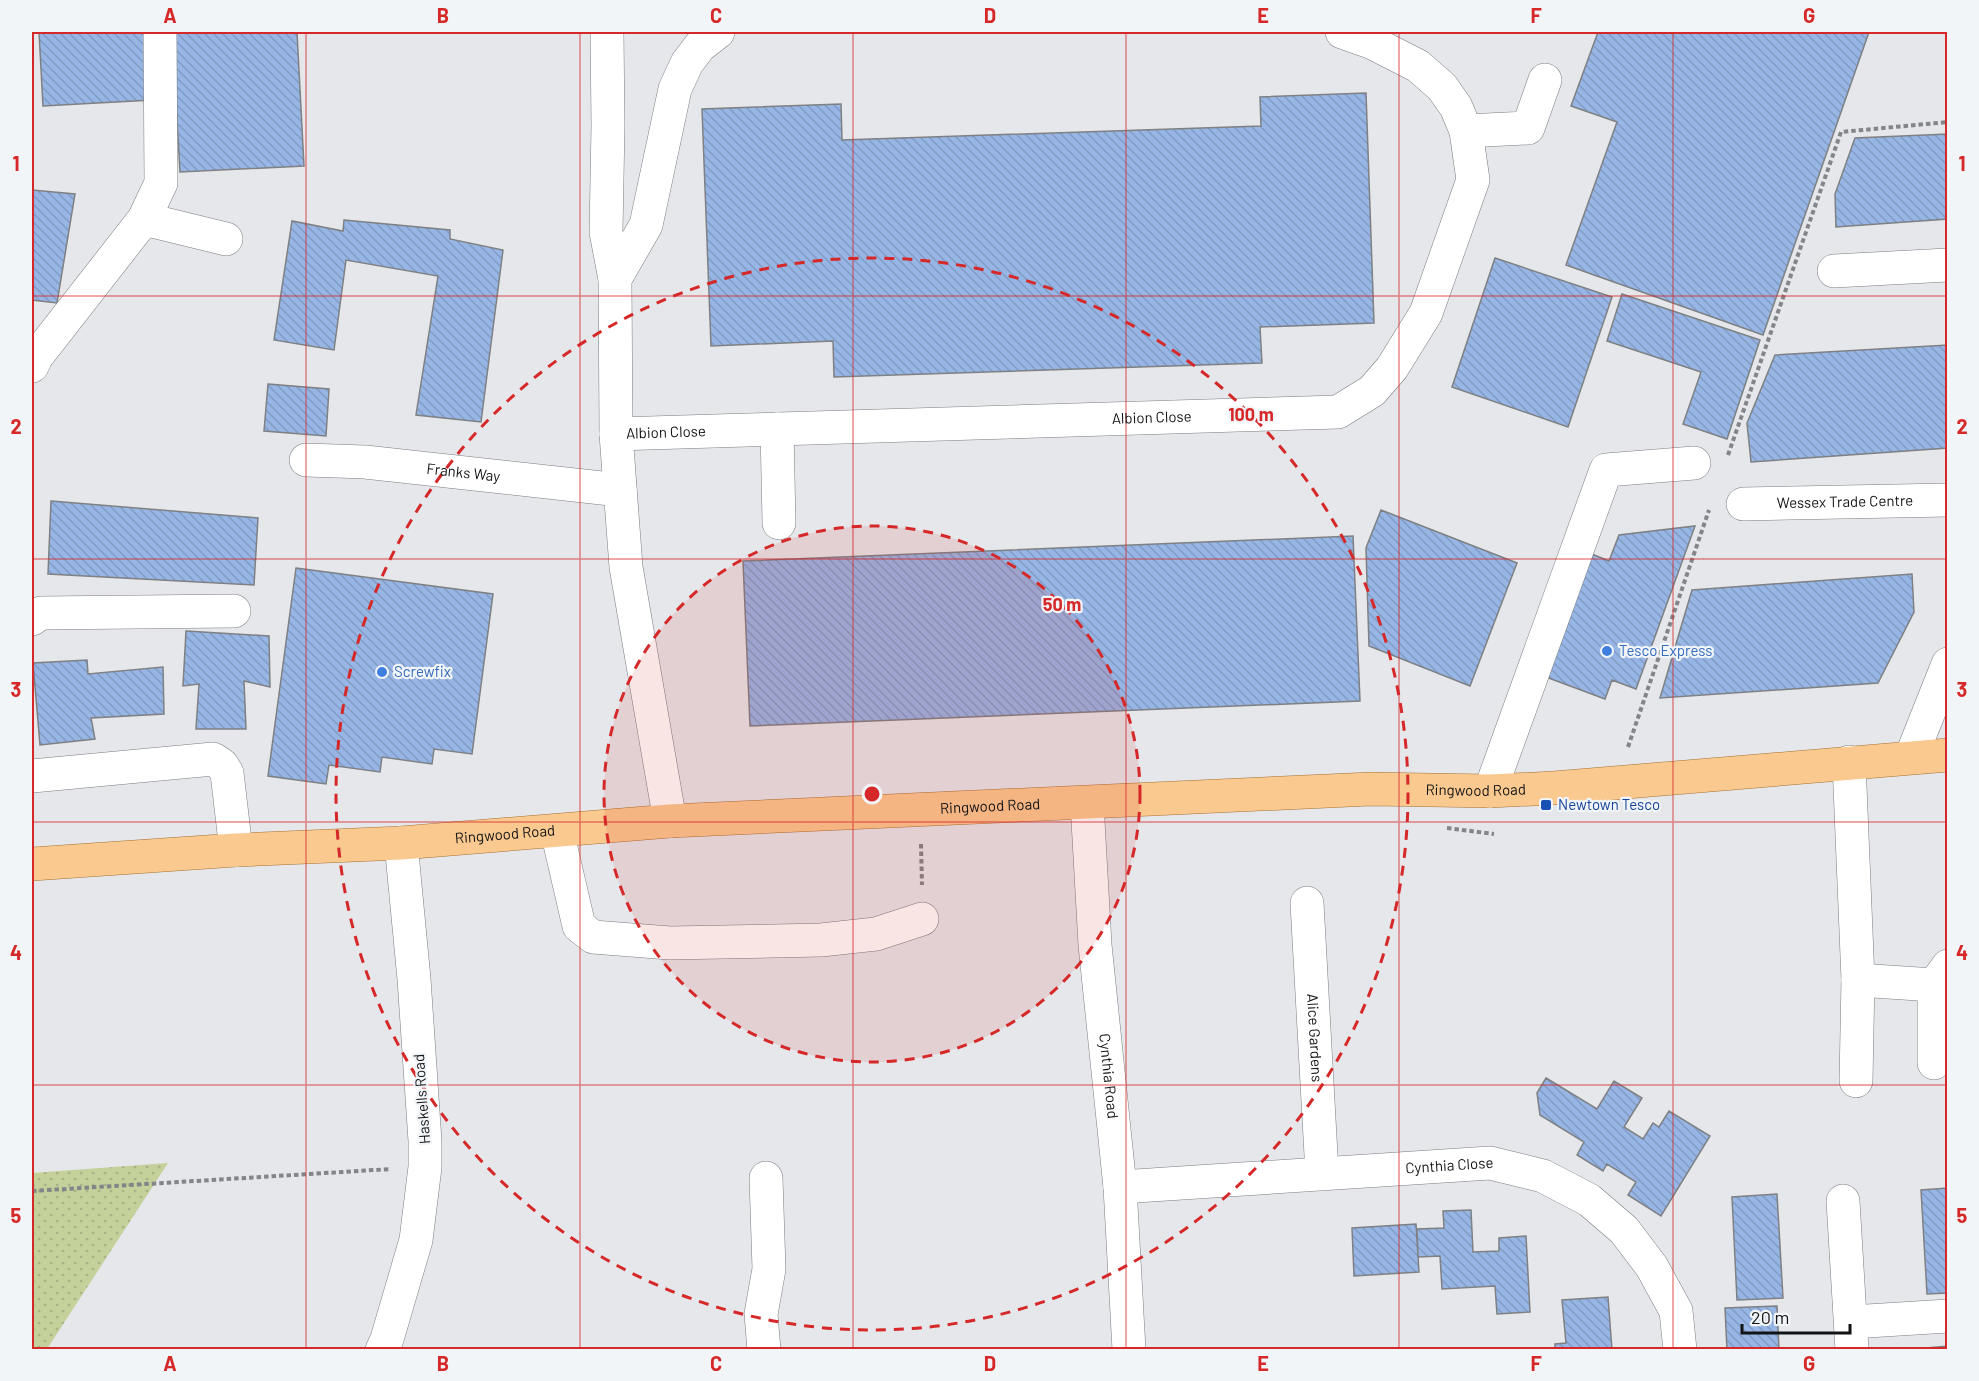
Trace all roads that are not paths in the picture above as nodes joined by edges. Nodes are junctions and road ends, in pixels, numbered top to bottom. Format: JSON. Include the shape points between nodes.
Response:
{"nodes":[{"id":1,"x":160,"y":32,"type":"edge"},
{"id":2,"x":607,"y":32,"type":"edge"},
{"id":3,"x":718,"y":32,"type":"edge"},
{"id":4,"x":1342,"y":32,"type":"edge"},
{"id":5,"x":1545,"y":80,"type":"dead end"},
{"id":6,"x":1466,"y":131,"type":"junction"},
{"id":7,"x":144,"y":219,"type":"junction"},
{"id":8,"x":226,"y":239,"type":"dead end"},
{"id":9,"x":1947,"y":265,"type":"edge"},
{"id":10,"x":1834,"y":271,"type":"dead end"},
{"id":11,"x":615,"y":279,"type":"junction"},
{"id":12,"x":32,"y":366,"type":"edge"},
{"id":13,"x":777,"y":429,"type":"junction"},
{"id":14,"x":616,"y":434,"type":"junction"},
{"id":15,"x":306,"y":460,"type":"dead end"},
{"id":16,"x":1694,"y":463,"type":"dead end"},
{"id":17,"x":620,"y":490,"type":"junction"},
{"id":18,"x":1947,"y":500,"type":"edge"},
{"id":19,"x":1743,"y":504,"type":"dead end"},
{"id":20,"x":779,"y":523,"type":"dead end"},
{"id":21,"x":234,"y":611,"type":"dead end"},
{"id":22,"x":32,"y":619,"type":"edge"},
{"id":23,"x":1947,"y":664,"type":"edge"},
{"id":24,"x":1947,"y":755,"type":"edge"},
{"id":25,"x":1911,"y":757,"type":"junction"},
{"id":26,"x":1849,"y":762,"type":"junction"},
{"id":27,"x":32,"y":776,"type":"edge"},
{"id":28,"x":1490,"y":791,"type":"junction"},
{"id":29,"x":1087,"y":803,"type":"junction"},
{"id":30,"x":670,"y":821,"type":"junction"},
{"id":31,"x":556,"y":831,"type":"junction"},
{"id":32,"x":401,"y":843,"type":"junction"},
{"id":33,"x":236,"y":850,"type":"junction"},
{"id":34,"x":32,"y":864,"type":"edge"},
{"id":35,"x":1307,"y":903,"type":"dead end"},
{"id":36,"x":922,"y":919,"type":"road end"},
{"id":37,"x":1941,"y":975,"type":"edge"},
{"id":38,"x":1858,"y":980,"type":"junction"},
{"id":39,"x":1934,"y":1063,"type":"dead end"},
{"id":40,"x":1856,"y":1081,"type":"dead end"},
{"id":41,"x":1322,"y":1173,"type":"junction"},
{"id":42,"x":766,"y":1178,"type":"dead end"},
{"id":43,"x":1120,"y":1186,"type":"junction"},
{"id":44,"x":1843,"y":1201,"type":"dead end"},
{"id":45,"x":1947,"y":1316,"type":"edge"},
{"id":46,"x":1851,"y":1336,"type":"edge"},
{"id":47,"x":382,"y":1350,"type":"edge"},
{"id":48,"x":764,"y":1350,"type":"edge"},
{"id":49,"x":1129,"y":1350,"type":"edge"},
{"id":50,"x":1680,"y":1350,"type":"edge"}],
"edges":[{"from":1,"to":7,"type":"street","via":[[161,183]]},
{"from":2,"to":11,"type":"street","name":"Albion Close","via":[[606,232]]},
{"from":3,"to":11,"type":"street","via":[[687,63],[675,89],[646,225]]},
{"from":4,"to":6,"type":"street","name":"Albion Close","via":[[1418,66],[1442,87]]},
{"from":5,"to":6,"type":"street","via":[[1528,128]]},
{"from":6,"to":13,"type":"street","name":"Albion Close","via":[[1473,180],[1426,313],[1392,368],[1372,391],[1338,412]]},
{"from":7,"to":8,"type":"street"},
{"from":7,"to":12,"type":"street"},
{"from":9,"to":10,"type":"street"},
{"from":11,"to":14,"type":"street","name":"Albion Close"},
{"from":13,"to":14,"type":"street","name":"Albion Close"},
{"from":13,"to":20,"type":"street"},
{"from":14,"to":17,"type":"street","name":"Albion Close"},
{"from":15,"to":17,"type":"street","name":"Franks Way","via":[[365,462]]},
{"from":16,"to":28,"type":"street","via":[[1606,470]]},
{"from":17,"to":30,"type":"street","name":"Albion Close","via":[[626,567]]},
{"from":18,"to":19,"type":"street","name":"Wessex Trade Centre"},
{"from":21,"to":22,"type":"street","via":[[41,614]]},
{"from":23,"to":25,"type":"street"},
{"from":24,"to":25,"type":"main road","name":"Ringwood Road"},
{"from":25,"to":26,"type":"main road","name":"Ringwood Road"},
{"from":26,"to":28,"type":"main road","name":"Ringwood Road"},
{"from":26,"to":38,"type":"street"},
{"from":27,"to":33,"type":"street","via":[[213,759],[227,773]]},
{"from":28,"to":29,"type":"main road","name":"Ringwood Road","via":[[1371,789]]},
{"from":29,"to":30,"type":"main road","name":"Ringwood Road"},
{"from":29,"to":43,"type":"street","name":"Cynthia Road","via":[[1095,945]]},
{"from":30,"to":31,"type":"main road","name":"Ringwood Road"},
{"from":31,"to":32,"type":"main road","name":"Ringwood Road"},
{"from":31,"to":36,"type":"street","via":[[579,926],[593,937],[670,943],[821,940],[876,934]]},
{"from":32,"to":33,"type":"main road","name":"Ringwood Road"},
{"from":32,"to":47,"type":"street","name":"Haskells Road","via":[[425,1167],[416,1240]]},
{"from":33,"to":34,"type":"main road","name":"Ringwood Road"},
{"from":35,"to":41,"type":"street","name":"Alice Gardens"},
{"from":37,"to":38,"type":"street"},
{"from":37,"to":39,"type":"street"},
{"from":38,"to":40,"type":"street"},
{"from":41,"to":43,"type":"street","name":"Cynthia Close"},
{"from":41,"to":50,"type":"street","name":"Cynthia Close","via":[[1490,1163],[1543,1176],[1589,1200],[1624,1230],[1652,1267],[1676,1311]]},
{"from":42,"to":48,"type":"street","via":[[770,1269],[761,1314]]},
{"from":43,"to":49,"type":"street","name":"Cynthia Road"},
{"from":44,"to":46,"type":"street"},
{"from":45,"to":46,"type":"street"}]}
